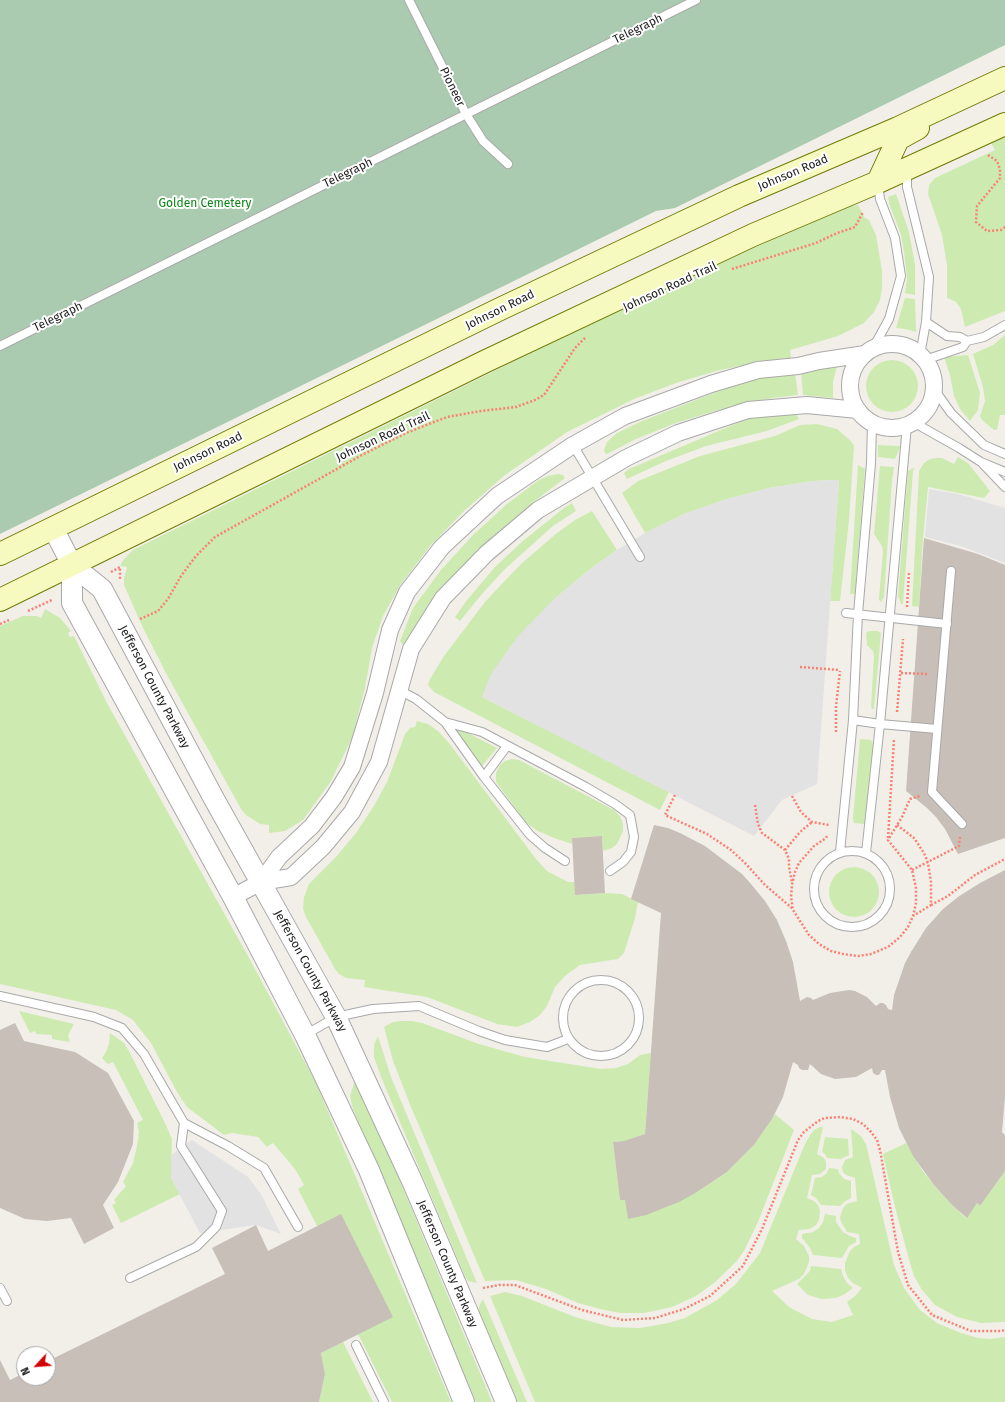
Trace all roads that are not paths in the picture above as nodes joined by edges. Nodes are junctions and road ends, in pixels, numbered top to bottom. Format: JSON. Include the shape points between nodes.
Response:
{"nodes":[{"id":1,"x":409,"y":0,"type":"edge"},
{"id":2,"x":696,"y":0,"type":"edge"},
{"id":3,"x":1005,"y":80,"type":"edge"},
{"id":4,"x":466,"y":114,"type":"junction"},
{"id":5,"x":1005,"y":124,"type":"edge"},
{"id":6,"x":508,"y":164,"type":"dead end"},
{"id":7,"x":916,"y":165,"type":"junction"},
{"id":8,"x":878,"y":182,"type":"junction"},
{"id":9,"x":926,"y":322,"type":"junction"},
{"id":10,"x":1005,"y":325,"type":"edge"},
{"id":11,"x":967,"y":341,"type":"junction"},
{"id":12,"x":0,"y":346,"type":"edge"},
{"id":13,"x":869,"y":352,"type":"junction"},
{"id":14,"x":923,"y":358,"type":"junction"},
{"id":15,"x":934,"y":389,"type":"junction"},
{"id":16,"x":858,"y":410,"type":"junction"},
{"id":17,"x":872,"y":423,"type":"junction"},
{"id":18,"x":910,"y":424,"type":"junction"},
{"id":19,"x":573,"y":445,"type":"junction"},
{"id":20,"x":1005,"y":454,"type":"edge"},
{"id":21,"x":981,"y":462,"type":"junction"},
{"id":22,"x":1005,"y":472,"type":"edge"},
{"id":23,"x":592,"y":478,"type":"junction"},
{"id":24,"x":1005,"y":487,"type":"edge"},
{"id":25,"x":54,"y":528,"type":"junction"},
{"id":26,"x":0,"y":554,"type":"edge"},
{"id":27,"x":640,"y":557,"type":"dead end"},
{"id":28,"x":72,"y":565,"type":"junction"},
{"id":29,"x":951,"y":571,"type":"dead end"},
{"id":30,"x":0,"y":600,"type":"edge"},
{"id":31,"x":846,"y":613,"type":"dead end"},
{"id":32,"x":858,"y":614,"type":"junction"},
{"id":33,"x":890,"y":618,"type":"junction"},
{"id":34,"x":946,"y":624,"type":"junction"},
{"id":35,"x":378,"y":682,"type":"junction"},
{"id":36,"x":399,"y":690,"type":"junction"},
{"id":37,"x":853,"y":720,"type":"junction"},
{"id":38,"x":445,"y":722,"type":"junction"},
{"id":39,"x":880,"y":724,"type":"junction"},
{"id":40,"x":937,"y":729,"type":"junction"},
{"id":41,"x":507,"y":746,"type":"junction"},
{"id":42,"x":484,"y":777,"type":"junction"},
{"id":43,"x":962,"y":824,"type":"road end"},
{"id":44,"x":840,"y":852,"type":"junction"},
{"id":45,"x":866,"y":853,"type":"junction"},
{"id":46,"x":565,"y":861,"type":"dead end"},
{"id":47,"x":610,"y":871,"type":"dead end"},
{"id":48,"x":261,"y":882,"type":"junction"},
{"id":49,"x":233,"y":897,"type":"junction"},
{"id":50,"x":0,"y":996,"type":"edge"},
{"id":51,"x":336,"y":1017,"type":"junction"},
{"id":52,"x":305,"y":1035,"type":"junction"},
{"id":53,"x":568,"y":1039,"type":"junction"},
{"id":54,"x":184,"y":1123,"type":"junction"},
{"id":55,"x":298,"y":1227,"type":"dead end"},
{"id":56,"x":130,"y":1278,"type":"dead end"},
{"id":57,"x":0,"y":1288,"type":"edge"},
{"id":58,"x":7,"y":1301,"type":"dead end"},
{"id":59,"x":356,"y":1345,"type":"dead end"},
{"id":60,"x":384,"y":1402,"type":"edge"},
{"id":61,"x":464,"y":1402,"type":"edge"},
{"id":62,"x":506,"y":1402,"type":"edge"}],
"edges":[{"from":1,"to":4,"type":"lane","name":"Pioneer"},
{"from":2,"to":4,"type":"lane","name":"Telegraph"},
{"from":3,"to":8,"type":"main road","via":[[898,139]]},
{"from":3,"to":25,"type":"main road","name":"Johnson Road","via":[[732,200],[498,310]]},
{"from":4,"to":6,"type":"lane","name":"Pioneer","via":[[483,141]]},
{"from":4,"to":12,"type":"lane","name":"Telegraph"},
{"from":5,"to":7,"type":"main road"},
{"from":7,"to":8,"type":"main road"},
{"from":7,"to":9,"type":"lane","via":[[907,175],[907,187],[929,278]]},
{"from":8,"to":13,"type":"lane","via":[[880,199],[895,238],[901,276],[889,319]]},
{"from":8,"to":28,"type":"main road","via":[[753,235],[484,362]]},
{"from":9,"to":11,"type":"lane","via":[[947,336],[960,337]]},
{"from":9,"to":14,"type":"lane"},
{"from":10,"to":11,"type":"lane","via":[[984,337]]},
{"from":11,"to":14,"type":"lane","via":[[963,347]]},
{"from":13,"to":14,"type":"street","via":[[890,344],[902,345]]},
{"from":13,"to":16,"type":"street","via":[[858,361],[853,373],[851,386]]},
{"from":13,"to":19,"type":"street","via":[[798,366],[758,370],[711,384],[625,416]]},
{"from":14,"to":15,"type":"street","via":[[933,377]]},
{"from":15,"to":18,"type":"street","via":[[927,410]]},
{"from":15,"to":20,"type":"lane","via":[[951,413],[984,445]]},
{"from":16,"to":17,"type":"street"},
{"from":16,"to":23,"type":"street","via":[[807,405],[748,410],[678,433]]},
{"from":17,"to":18,"type":"street","via":[[895,428]]},
{"from":17,"to":32,"type":"lane"},
{"from":18,"to":21,"type":"lane"},
{"from":18,"to":33,"type":"lane"},
{"from":19,"to":23,"type":"lane"},
{"from":19,"to":35,"type":"street","via":[[497,496],[442,547],[407,592],[390,630]]},
{"from":21,"to":22,"type":"lane"},
{"from":21,"to":24,"type":"lane"},
{"from":23,"to":27,"type":"lane"},
{"from":23,"to":36,"type":"street","via":[[538,510],[487,553],[443,598],[411,649]]},
{"from":25,"to":26,"type":"main road","name":"Johnson Road"},
{"from":25,"to":28,"type":"street","name":"Jefferson County Parkway"},
{"from":28,"to":30,"type":"main road"},
{"from":28,"to":48,"type":"street","name":"Jefferson County Parkway","via":[[102,589]]},
{"from":28,"to":49,"type":"street","name":"Jefferson County Parkway","via":[[72,603]]},
{"from":29,"to":34,"type":"lane"},
{"from":31,"to":32,"type":"lane"},
{"from":32,"to":33,"type":"lane"},
{"from":32,"to":37,"type":"lane"},
{"from":33,"to":34,"type":"lane"},
{"from":33,"to":39,"type":"lane"},
{"from":34,"to":40,"type":"lane"},
{"from":35,"to":36,"type":"street"},
{"from":35,"to":48,"type":"street","via":[[352,767],[312,826],[279,857]]},
{"from":36,"to":38,"type":"lane","via":[[416,699]]},
{"from":36,"to":48,"type":"street","via":[[379,762],[352,812],[298,872],[291,877]]},
{"from":37,"to":39,"type":"lane"},
{"from":37,"to":44,"type":"lane"},
{"from":38,"to":41,"type":"lane","via":[[482,732]]},
{"from":38,"to":42,"type":"lane"},
{"from":39,"to":40,"type":"lane"},
{"from":39,"to":45,"type":"lane"},
{"from":40,"to":43,"type":"lane","via":[[932,792]]},
{"from":41,"to":42,"type":"lane"},
{"from":41,"to":47,"type":"lane","via":[[616,804],[630,815],[634,837],[631,852],[623,862]]},
{"from":42,"to":46,"type":"lane","via":[[530,835]]},
{"from":44,"to":45,"type":"lane","via":[[853,850]]},
{"from":44,"to":45,"type":"lane","via":[[820,868],[814,884],[815,897],[820,909],[829,919],[849,927],[874,920],[884,910],[888,900],[890,888],[887,874],[880,863]]},
{"from":48,"to":49,"type":"street"},
{"from":48,"to":51,"type":"street","name":"Jefferson County Parkway"},
{"from":49,"to":52,"type":"street","name":"Jefferson County Parkway"},
{"from":50,"to":54,"type":"lane","via":[[94,1016],[122,1028],[144,1054]]},
{"from":51,"to":52,"type":"lane"},
{"from":51,"to":53,"type":"lane","via":[[373,1009],[419,1006],[504,1040],[547,1047]]},
{"from":51,"to":62,"type":"street","name":"Jefferson County Parkway","via":[[413,1183]]},
{"from":52,"to":61,"type":"street","name":"Jefferson County Parkway","via":[[369,1170]]},
{"from":53,"to":53,"type":"lane","via":[[576,1048],[588,1055],[613,1056],[624,1050],[633,1041],[639,1029],[640,1017],[631,993],[609,980],[596,980],[574,991],[566,1002],[563,1014]]},
{"from":54,"to":55,"type":"lane","via":[[264,1168]]},
{"from":54,"to":56,"type":"lane","via":[[182,1146],[222,1211],[216,1227],[196,1247]]},
{"from":57,"to":58,"type":"lane"},
{"from":59,"to":60,"type":"lane"}]}
